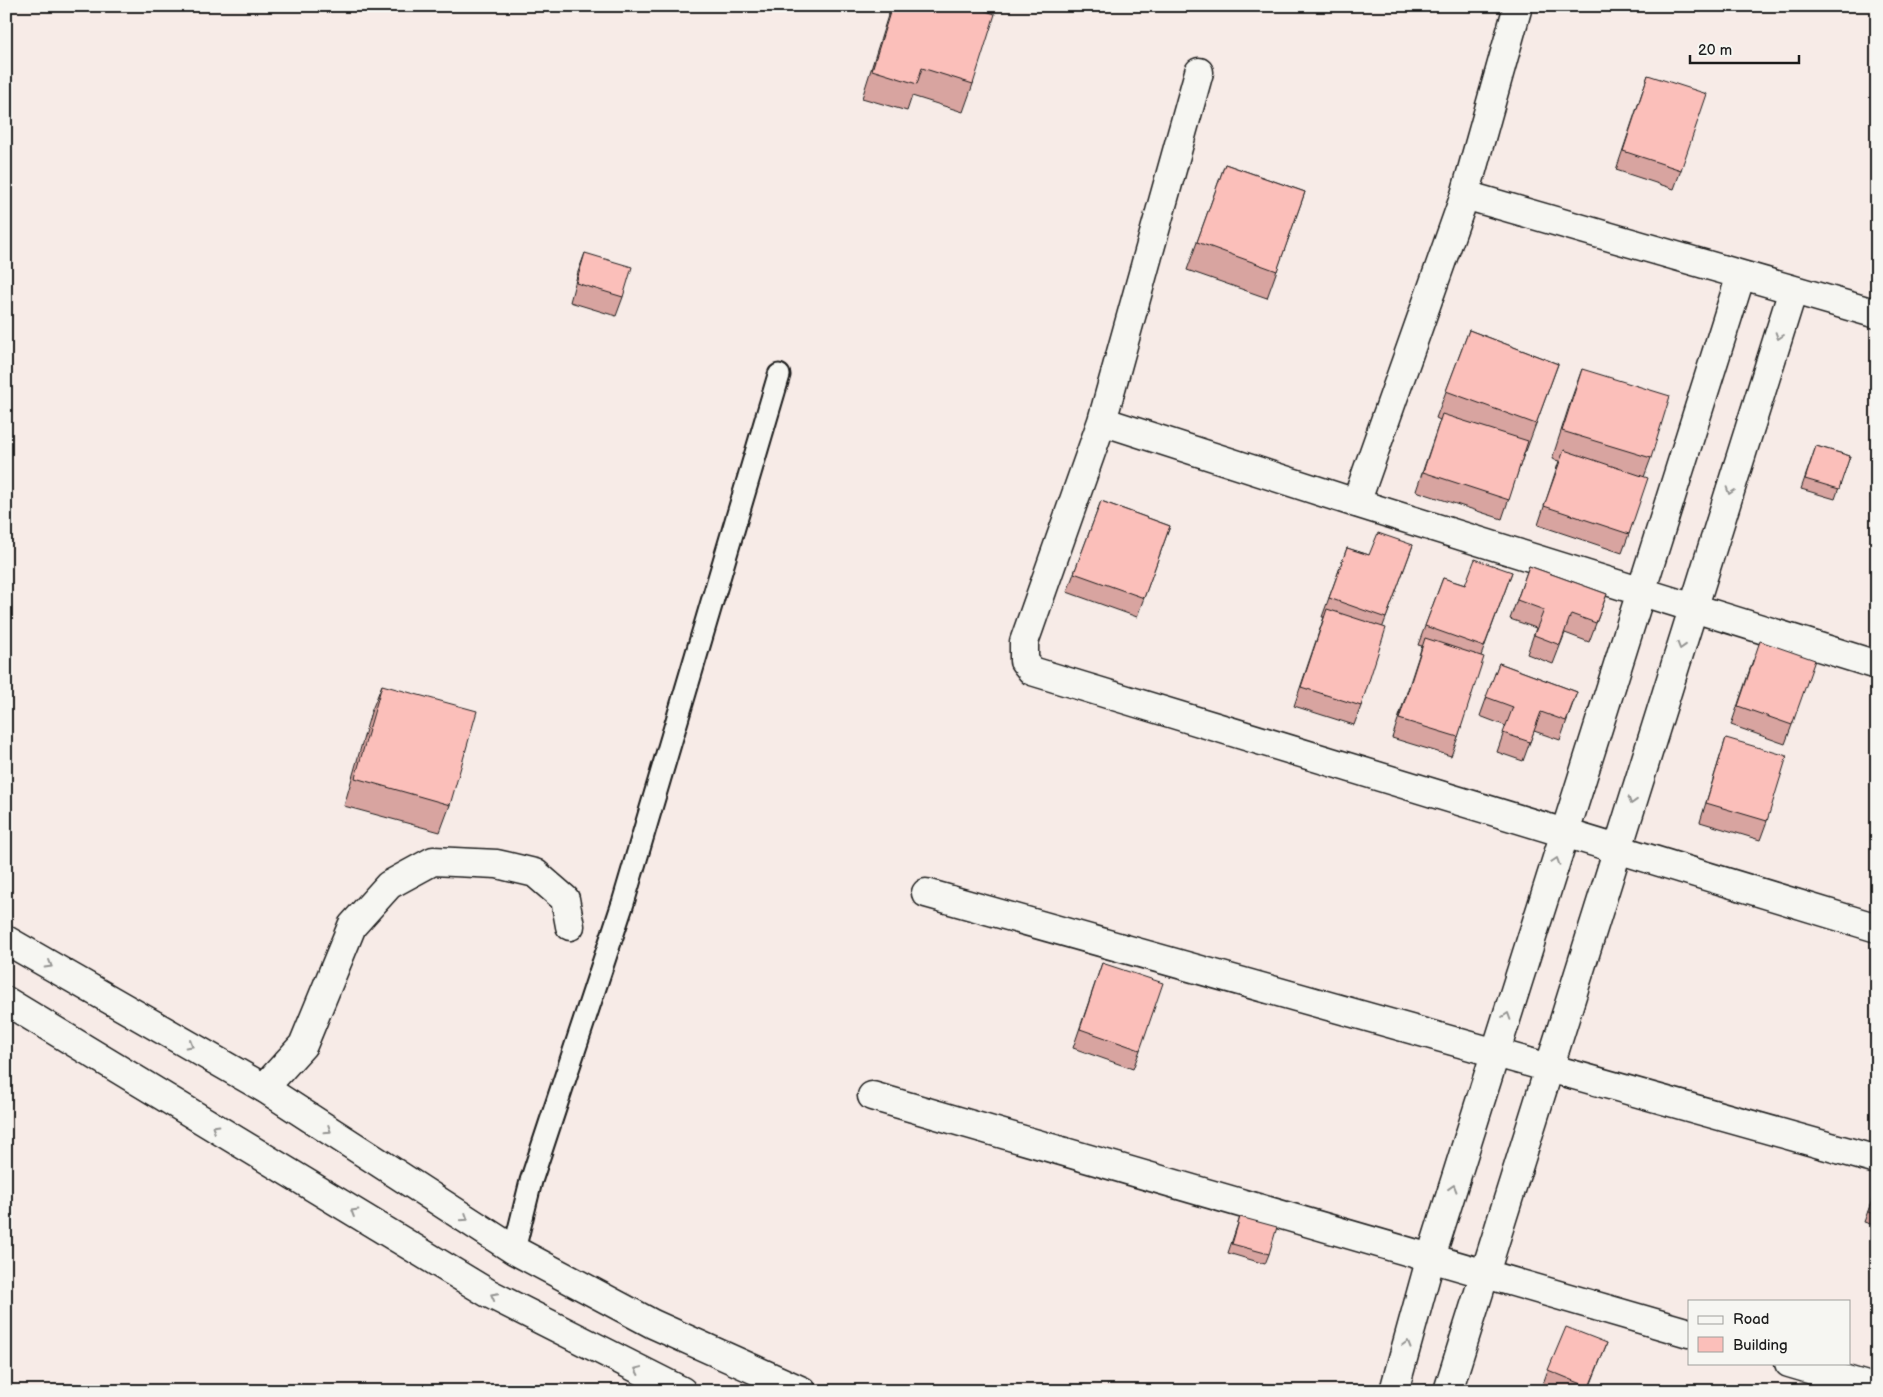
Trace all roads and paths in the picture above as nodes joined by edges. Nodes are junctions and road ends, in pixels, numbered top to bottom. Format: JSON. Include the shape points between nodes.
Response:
{"nodes":[{"id":1,"x":1518,"y":6,"type":"edge"},
{"id":2,"x":1199,"y":72,"type":"dead end"},
{"id":3,"x":1465,"y":195,"type":"junction"},
{"id":4,"x":1741,"y":274,"type":"junction"},
{"id":5,"x":1793,"y":290,"type":"junction"},
{"id":6,"x":1877,"y":314,"type":"edge"},
{"id":7,"x":780,"y":375,"type":"dead end"},
{"id":8,"x":1102,"y":421,"type":"junction"},
{"id":9,"x":1356,"y":503,"type":"junction"},
{"id":10,"x":1641,"y":590,"type":"junction"},
{"id":11,"x":1693,"y":606,"type":"junction"},
{"id":12,"x":1877,"y":665,"type":"edge"},
{"id":13,"x":1565,"y":833,"type":"junction"},
{"id":14,"x":1617,"y":848,"type":"junction"},
{"id":15,"x":926,"y":893,"type":"dead end"},
{"id":16,"x":570,"y":926,"type":"dead end"},
{"id":17,"x":1877,"y":928,"type":"edge"},
{"id":18,"x":6,"y":940,"type":"edge"},
{"id":19,"x":6,"y":1001,"type":"edge"},
{"id":20,"x":1496,"y":1052,"type":"junction"},
{"id":21,"x":1549,"y":1066,"type":"junction"},
{"id":22,"x":264,"y":1088,"type":"junction"},
{"id":23,"x":872,"y":1096,"type":"dead end"},
{"id":24,"x":1877,"y":1160,"type":"edge"},
{"id":25,"x":514,"y":1250,"type":"junction"},
{"id":26,"x":1431,"y":1257,"type":"junction"},
{"id":27,"x":1484,"y":1272,"type":"junction"},
{"id":28,"x":1688,"y":1334,"type":"edge"},
{"id":29,"x":1792,"y":1364,"type":"edge"},
{"id":30,"x":1877,"y":1389,"type":"edge"},
{"id":31,"x":682,"y":1391,"type":"edge"},
{"id":32,"x":802,"y":1391,"type":"edge"},
{"id":33,"x":1394,"y":1391,"type":"edge"},
{"id":34,"x":1448,"y":1391,"type":"edge"}],
"edges":[{"from":1,"to":3,"type":"street"},
{"from":2,"to":8,"type":"street"},
{"from":3,"to":4,"type":"street"},
{"from":3,"to":9,"type":"street"},
{"from":4,"to":5,"type":"street"},
{"from":4,"to":10,"type":"street"},
{"from":5,"to":6,"type":"street"},
{"from":5,"to":11,"type":"street","one_way":true},
{"from":7,"to":25,"type":"lane","via":[[623,903],[531,1181]]},
{"from":8,"to":9,"type":"street"},
{"from":8,"to":13,"type":"street","via":[[1024,642],[1024,661],[1032,671]]},
{"from":9,"to":10,"type":"street"},
{"from":10,"to":11,"type":"street"},
{"from":10,"to":13,"type":"street"},
{"from":11,"to":12,"type":"street"},
{"from":11,"to":14,"type":"street","one_way":true},
{"from":13,"to":14,"type":"street"},
{"from":20,"to":13,"type":"street","one_way":true},
{"from":14,"to":17,"type":"street"},
{"from":14,"to":21,"type":"street"},
{"from":15,"to":20,"type":"street"},
{"from":16,"to":22,"type":"street","via":[[565,899],[535,873],[497,864],[433,861],[388,886],[352,926],[303,1045]]},
{"from":18,"to":22,"type":"street","one_way":true},
{"from":31,"to":19,"type":"street","one_way":true,"via":[[488,1293]]},
{"from":20,"to":21,"type":"street"},
{"from":26,"to":20,"type":"street","one_way":true},
{"from":21,"to":24,"type":"street"},
{"from":21,"to":27,"type":"street"},
{"from":22,"to":25,"type":"street","one_way":true},
{"from":23,"to":26,"type":"street"},
{"from":25,"to":32,"type":"street","via":[[652,1324]]},
{"from":26,"to":27,"type":"street"},
{"from":33,"to":26,"type":"street","one_way":true},
{"from":27,"to":28,"type":"street"},
{"from":27,"to":34,"type":"street"},
{"from":29,"to":30,"type":"street"}]}
